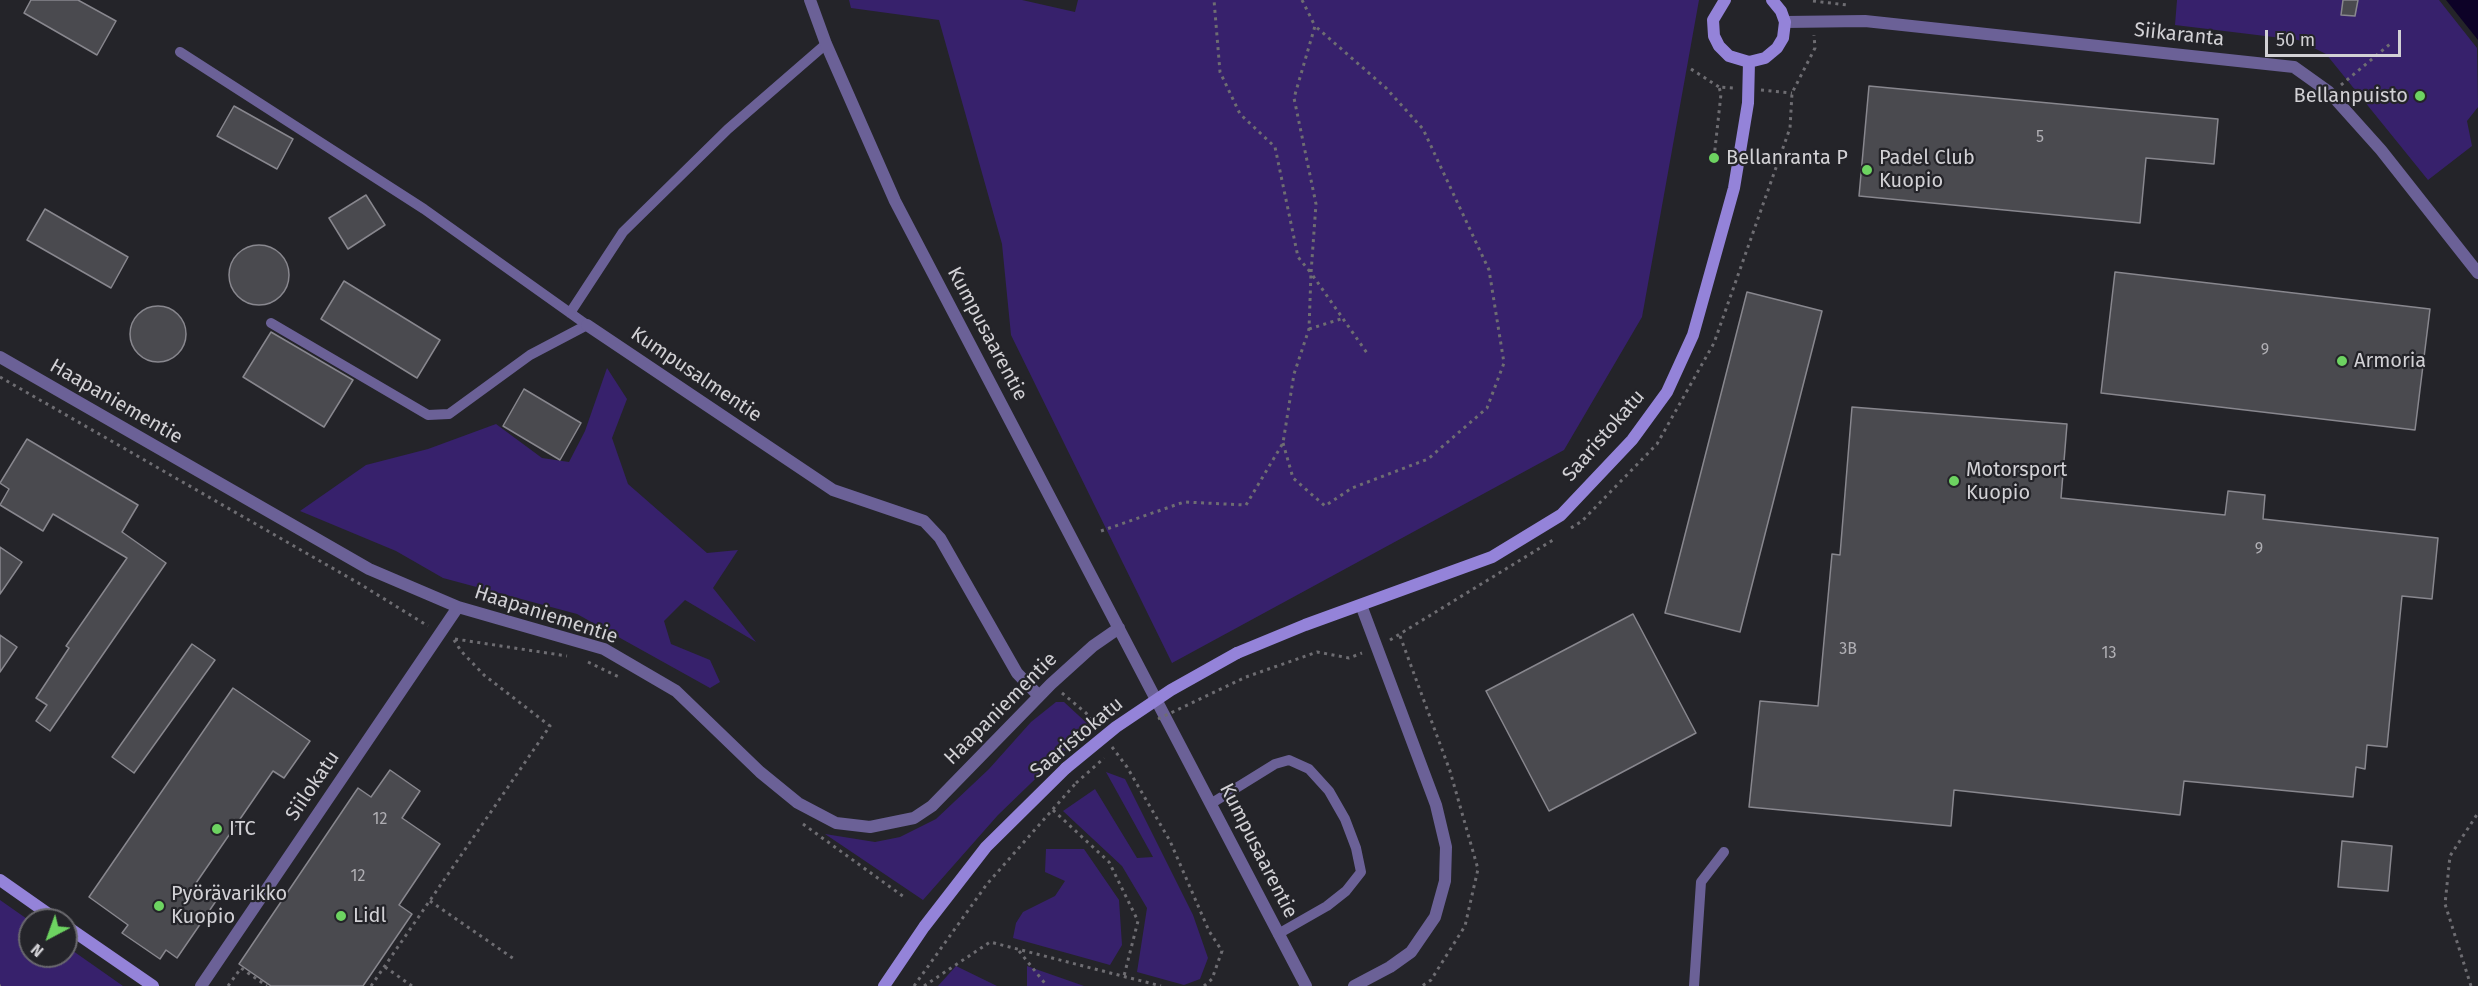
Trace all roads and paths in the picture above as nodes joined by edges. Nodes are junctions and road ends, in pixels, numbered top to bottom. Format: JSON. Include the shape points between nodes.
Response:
{"nodes":[{"id":1,"x":810,"y":0,"type":"edge"},
{"id":2,"x":1214,"y":0,"type":"edge"},
{"id":3,"x":1302,"y":0,"type":"edge"},
{"id":4,"x":1725,"y":0,"type":"edge"},
{"id":5,"x":1772,"y":0,"type":"edge"},
{"id":6,"x":1785,"y":22,"type":"junction"},
{"id":7,"x":1315,"y":27,"type":"junction"},
{"id":8,"x":826,"y":44,"type":"junction"},
{"id":9,"x":2390,"y":44,"type":"dead end"},
{"id":10,"x":1815,"y":48,"type":"dead end"},
{"id":11,"x":180,"y":52,"type":"dead end"},
{"id":12,"x":1749,"y":62,"type":"junction"},
{"id":13,"x":1691,"y":69,"type":"dead end"},
{"id":14,"x":2341,"y":85,"type":"dead end"},
{"id":15,"x":1719,"y":87,"type":"dead end"},
{"id":16,"x":1311,"y":273,"type":"junction"},
{"id":17,"x":2478,"y":273,"type":"edge"},
{"id":18,"x":570,"y":313,"type":"junction"},
{"id":19,"x":1344,"y":318,"type":"junction"},
{"id":20,"x":271,"y":323,"type":"dead end"},
{"id":21,"x":587,"y":325,"type":"junction"},
{"id":22,"x":1309,"y":329,"type":"junction"},
{"id":23,"x":1367,"y":353,"type":"dead end"},
{"id":24,"x":0,"y":357,"type":"edge"},
{"id":25,"x":1283,"y":443,"type":"junction"},
{"id":26,"x":1101,"y":531,"type":"dead end"},
{"id":27,"x":1361,"y":605,"type":"junction"},
{"id":28,"x":458,"y":607,"type":"junction"},
{"id":29,"x":1119,"y":628,"type":"junction"},
{"id":30,"x":453,"y":639,"type":"dead end"},
{"id":31,"x":1377,"y":647,"type":"junction"},
{"id":32,"x":1051,"y":684,"type":"junction"},
{"id":33,"x":1039,"y":696,"type":"junction"},
{"id":34,"x":1152,"y":723,"type":"dead end"},
{"id":35,"x":1100,"y":731,"type":"dead end"},
{"id":36,"x":1107,"y":740,"type":"dead end"},
{"id":37,"x":1119,"y":745,"type":"dead end"},
{"id":38,"x":1212,"y":804,"type":"junction"},
{"id":39,"x":1053,"y":810,"type":"junction"},
{"id":40,"x":2478,"y":813,"type":"edge"},
{"id":41,"x":1724,"y":852,"type":"dead end"},
{"id":42,"x":0,"y":880,"type":"edge"},
{"id":43,"x":430,"y":901,"type":"junction"},
{"id":44,"x":40,"y":908,"type":"edge"},
{"id":45,"x":78,"y":934,"type":"edge"},
{"id":46,"x":1278,"y":934,"type":"junction"},
{"id":47,"x":1018,"y":950,"type":"junction"},
{"id":48,"x":514,"y":959,"type":"dead end"},
{"id":49,"x":385,"y":967,"type":"junction"},
{"id":50,"x":1124,"y":976,"type":"junction"},
{"id":51,"x":153,"y":986,"type":"edge"},
{"id":52,"x":201,"y":986,"type":"edge"},
{"id":53,"x":228,"y":986,"type":"edge"},
{"id":54,"x":267,"y":986,"type":"edge"},
{"id":55,"x":371,"y":986,"type":"edge"},
{"id":56,"x":412,"y":986,"type":"edge"},
{"id":57,"x":884,"y":986,"type":"edge"},
{"id":58,"x":914,"y":986,"type":"edge"},
{"id":59,"x":924,"y":986,"type":"edge"},
{"id":60,"x":1047,"y":986,"type":"edge"},
{"id":61,"x":1161,"y":986,"type":"edge"},
{"id":62,"x":1204,"y":986,"type":"edge"},
{"id":63,"x":1306,"y":986,"type":"edge"},
{"id":64,"x":1354,"y":986,"type":"edge"},
{"id":65,"x":1694,"y":986,"type":"edge"},
{"id":66,"x":2471,"y":986,"type":"edge"}],
"edges":[{"from":1,"to":8,"type":"street","name":"Kumpusaarentie"},
{"from":2,"to":16,"type":"path","via":[[1220,72],[1240,114],[1275,147],[1298,256]]},
{"from":3,"to":7,"type":"path"},
{"from":4,"to":12,"type":"main road","via":[[1713,20],[1714,36],[1729,56]]},
{"from":5,"to":6,"type":"main road"},
{"from":6,"to":12,"type":"main road","via":[[1777,48],[1765,58]]},
{"from":6,"to":17,"type":"street","name":"Siikaranta","via":[[1865,21],[2294,67],[2329,92],[2381,150]]},
{"from":7,"to":16,"type":"path","via":[[1294,98],[1316,204]]},
{"from":7,"to":25,"type":"path","via":[[1386,88],[1423,129],[1490,270],[1504,363],[1487,408],[1428,459],[1352,488],[1325,506],[1293,478]]},
{"from":8,"to":18,"type":"lane","via":[[728,129],[623,232]]},
{"from":8,"to":29,"type":"street","name":"Kumpusaarentie","via":[[895,201]]},
{"from":9,"to":14,"type":"path"},
{"from":10,"to":31,"type":"path","via":[[1792,93],[1790,128],[1714,343],[1657,444],[1582,521]]},
{"from":11,"to":18,"type":"lane","via":[[424,209]]},
{"from":12,"to":27,"type":"main road","name":"Saaristokatu","via":[[1748,103],[1734,188],[1693,335],[1667,392],[1632,440],[1560,515],[1492,557]]},
{"from":13,"to":15,"type":"path"},
{"from":16,"to":19,"type":"path"},
{"from":16,"to":22,"type":"path"},
{"from":18,"to":21,"type":"lane"},
{"from":19,"to":22,"type":"path"},
{"from":19,"to":23,"type":"path"},
{"from":20,"to":21,"type":"lane","via":[[428,415],[449,414],[530,355]]},
{"from":21,"to":33,"type":"street","name":"Kumpusalmentie","via":[[833,490],[924,521],[940,538],[1017,673]]},
{"from":22,"to":25,"type":"path","via":[[1294,374]]},
{"from":24,"to":28,"type":"street","name":"Haapaniementie","via":[[369,569]]},
{"from":25,"to":26,"type":"path","via":[[1246,505],[1184,502]]},
{"from":27,"to":31,"type":"street"},
{"from":27,"to":57,"type":"main road","name":"Saaristokatu","bridge":true,"via":[[1237,653],[1116,727],[1066,768],[986,847]]},
{"from":28,"to":33,"type":"street","name":"Haapaniementie","via":[[604,649],[676,691],[760,772],[798,802],[836,823],[870,827],[914,818],[932,806]]},
{"from":28,"to":52,"type":"street","name":"Siilokatu"},
{"from":29,"to":32,"type":"street","name":"Haapaniementie"},
{"from":29,"to":38,"type":"street","name":"Kumpusaarentie"},
{"from":30,"to":43,"type":"path","via":[[484,675],[550,726]]},
{"from":31,"to":34,"type":"path","bridge":true,"via":[[1349,658],[1317,652],[1246,677]]},
{"from":31,"to":64,"type":"street","via":[[1436,805],[1446,847],[1445,881],[1435,917],[1411,952]]},
{"from":32,"to":33,"type":"street","name":"Haapaniementie"},
{"from":32,"to":35,"type":"path","via":[[1086,713]]},
{"from":36,"to":62,"type":"path","via":[[1170,841],[1209,931],[1222,951],[1212,979]]},
{"from":37,"to":39,"type":"path","bridge":true,"via":[[1076,783]]},
{"from":38,"to":46,"type":"street","name":"Kumpusaarentie"},
{"from":38,"to":46,"type":"lane","via":[[1275,764],[1289,760],[1316,777],[1345,819],[1360,872],[1346,891]]},
{"from":39,"to":50,"type":"path","via":[[1108,862],[1138,921]]},
{"from":39,"to":58,"type":"path","via":[[987,884]]},
{"from":40,"to":66,"type":"path","via":[[2450,856],[2445,904]]},
{"from":41,"to":65,"type":"lane","via":[[1701,882]]},
{"from":42,"to":44,"type":"main road"},
{"from":43,"to":48,"type":"path"},
{"from":43,"to":49,"type":"path"},
{"from":45,"to":51,"type":"main road"},
{"from":46,"to":63,"type":"street","name":"Kumpusaarentie"},
{"from":47,"to":50,"type":"path"},
{"from":47,"to":59,"type":"path","via":[[990,942]]},
{"from":47,"to":60,"type":"path"},
{"from":49,"to":55,"type":"path"},
{"from":49,"to":56,"type":"path"},
{"from":50,"to":61,"type":"path"},
{"from":53,"to":54,"type":"path","via":[[241,968]]}]}
